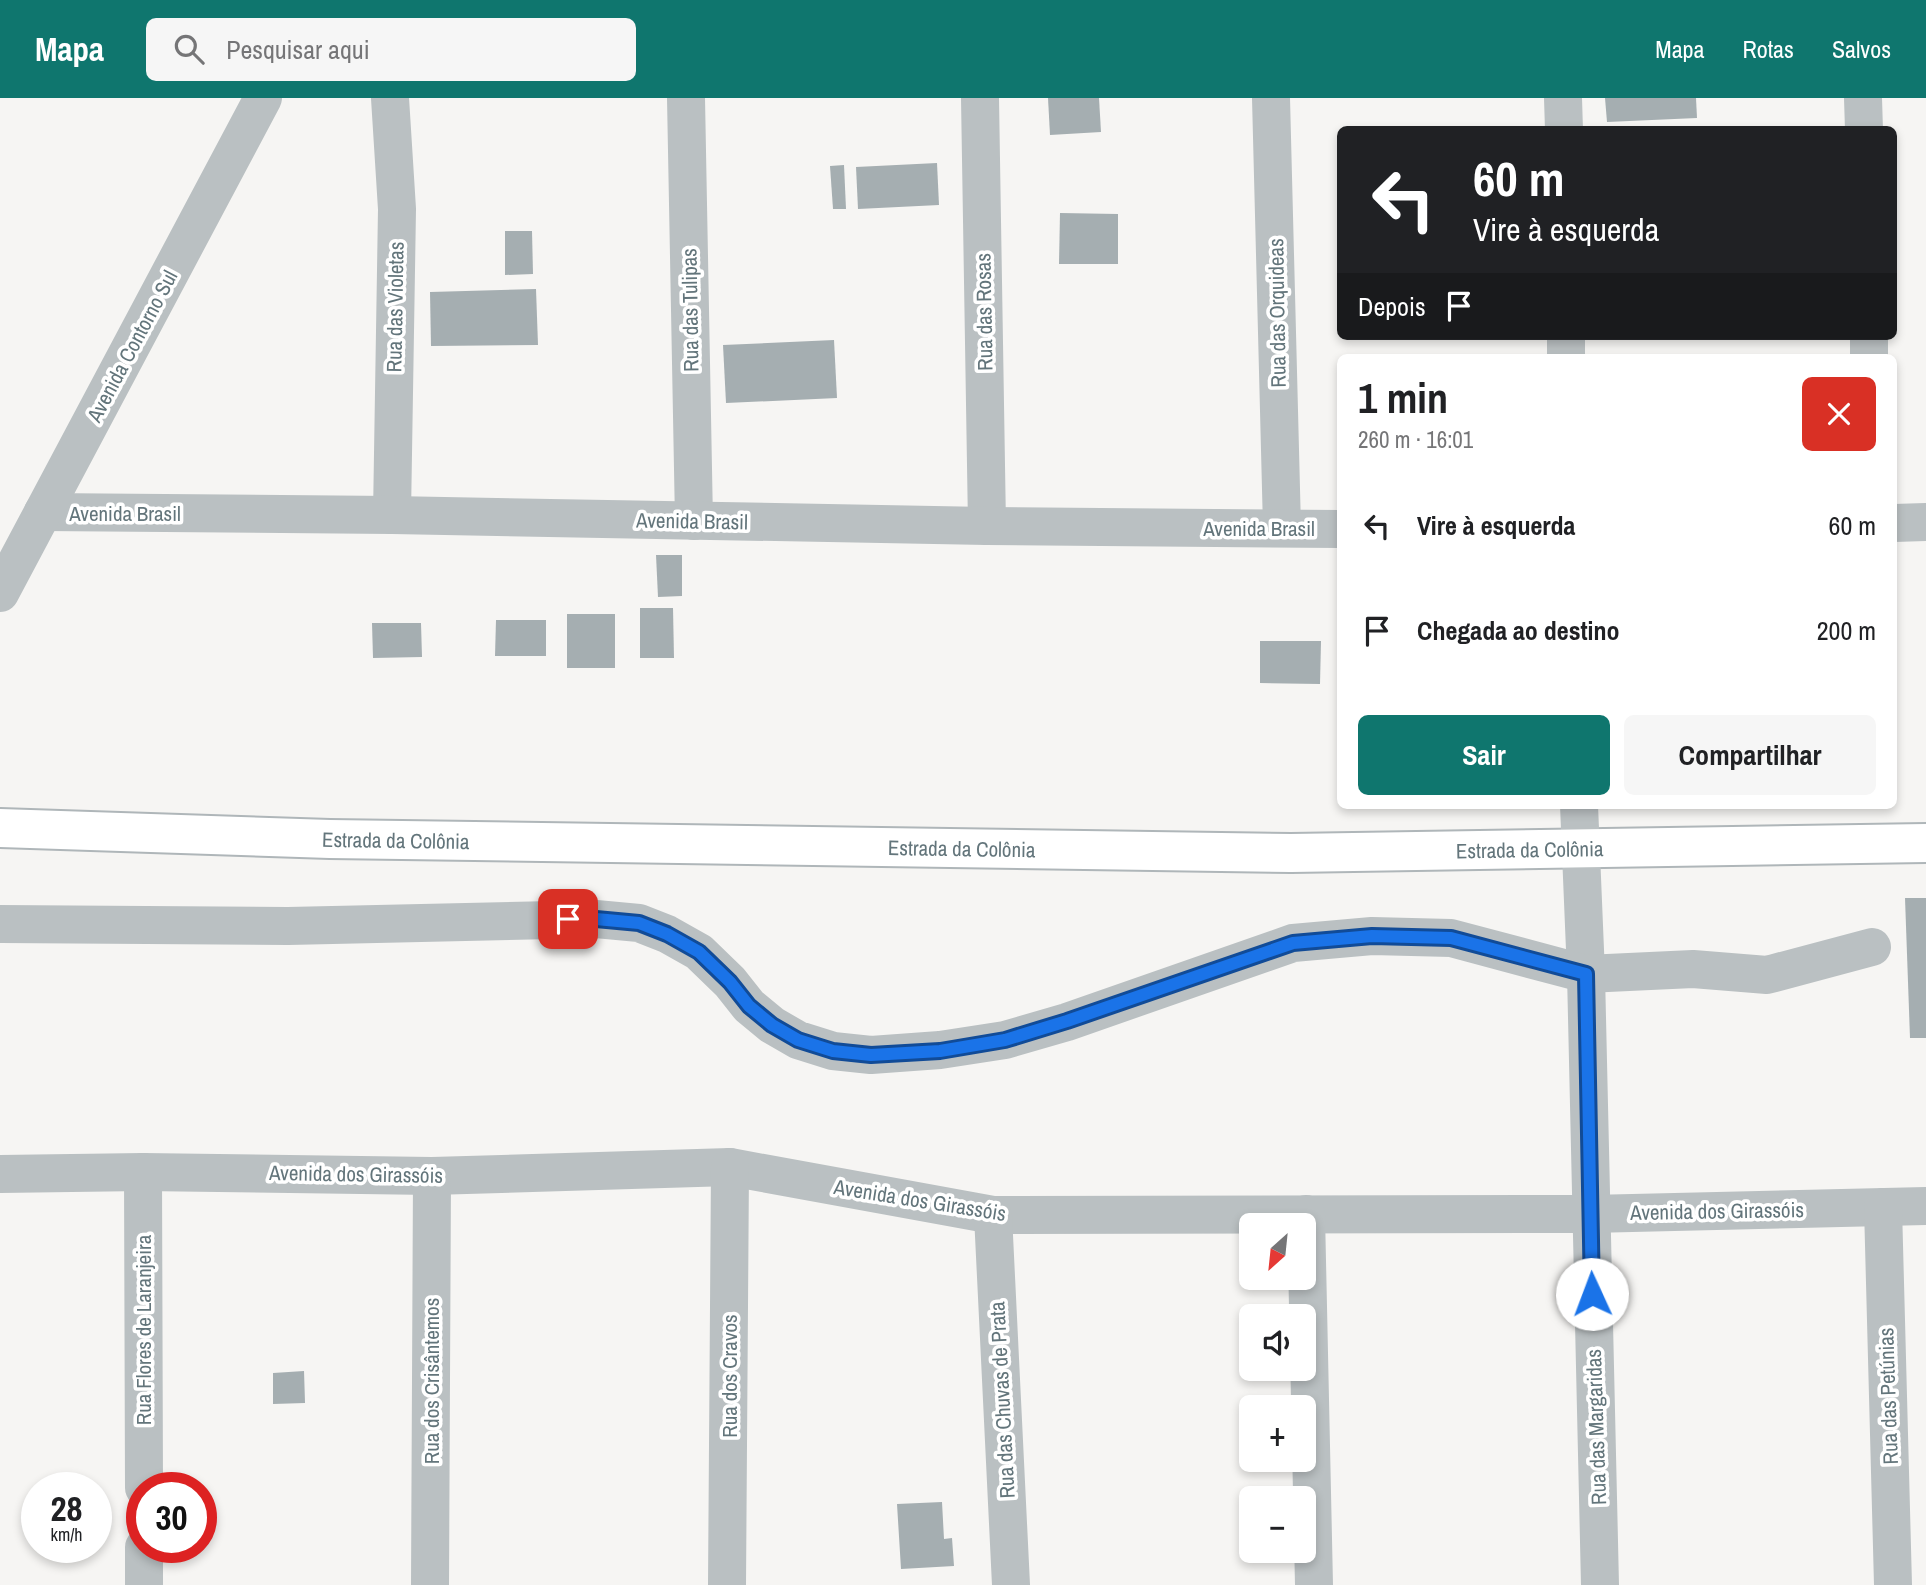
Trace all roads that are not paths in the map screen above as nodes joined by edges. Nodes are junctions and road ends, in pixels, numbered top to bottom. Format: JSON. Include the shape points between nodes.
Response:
{"nodes":[{"id":1,"x":263,"y":98,"type":"edge"},
{"id":2,"x":390,"y":98,"type":"edge"},
{"id":3,"x":686,"y":98,"type":"edge"},
{"id":4,"x":980,"y":98,"type":"edge"},
{"id":5,"x":1272,"y":98,"type":"edge"},
{"id":6,"x":1563,"y":98,"type":"edge"},
{"id":7,"x":1863,"y":98,"type":"edge"},
{"id":8,"x":1564,"y":126,"type":"edge"},
{"id":9,"x":1864,"y":126,"type":"edge"},
{"id":10,"x":43,"y":512,"type":"junction"},
{"id":11,"x":392,"y":515,"type":"junction"},
{"id":12,"x":694,"y":521,"type":"junction"},
{"id":13,"x":1926,"y":522,"type":"edge"},
{"id":14,"x":1897,"y":523,"type":"edge"},
{"id":15,"x":987,"y":526,"type":"junction"},
{"id":16,"x":1282,"y":528,"type":"junction"},
{"id":17,"x":1337,"y":528,"type":"edge"},
{"id":18,"x":0,"y":593,"type":"edge"},
{"id":19,"x":1579,"y":809,"type":"edge"},
{"id":20,"x":0,"y":828,"type":"edge"},
{"id":21,"x":1926,"y":844,"type":"edge"},
{"id":22,"x":1581,"y":848,"type":"junction"},
{"id":23,"x":0,"y":924,"type":"edge"},
{"id":24,"x":1872,"y":947,"type":"dead end"},
{"id":25,"x":1586,"y":974,"type":"junction"},
{"id":26,"x":730,"y":1167,"type":"junction"},
{"id":27,"x":143,"y":1172,"type":"junction"},
{"id":28,"x":0,"y":1174,"type":"edge"},
{"id":29,"x":432,"y":1176,"type":"junction"},
{"id":30,"x":1926,"y":1206,"type":"edge"},
{"id":31,"x":1883,"y":1207,"type":"junction"},
{"id":32,"x":1239,"y":1214,"type":"edge"},
{"id":33,"x":1316,"y":1214,"type":"edge"},
{"id":34,"x":1590,"y":1214,"type":"junction"},
{"id":35,"x":993,"y":1215,"type":"junction"},
{"id":36,"x":1308,"y":1290,"type":"edge"},
{"id":37,"x":144,"y":1472,"type":"edge"},
{"id":38,"x":144,"y":1563,"type":"edge"},
{"id":39,"x":144,"y":1585,"type":"edge"},
{"id":40,"x":430,"y":1585,"type":"edge"},
{"id":41,"x":727,"y":1585,"type":"edge"},
{"id":42,"x":1011,"y":1585,"type":"edge"},
{"id":43,"x":1314,"y":1585,"type":"edge"},
{"id":44,"x":1600,"y":1585,"type":"edge"},
{"id":45,"x":1893,"y":1585,"type":"edge"}],
"edges":[{"from":1,"to":10,"type":"street","name":"Avenida Contorno Sul"},
{"from":2,"to":11,"type":"street","name":"Rua das Violetas","via":[[397,209]]},
{"from":3,"to":12,"type":"street","name":"Rua das Tulipas"},
{"from":4,"to":15,"type":"street","name":"Rua das Rosas"},
{"from":5,"to":16,"type":"street","name":"Rua das Orquideas"},
{"from":6,"to":8,"type":"street"},
{"from":7,"to":9,"type":"street"},
{"from":10,"to":11,"type":"street","name":"Avenida Brasil"},
{"from":10,"to":18,"type":"street","name":"Avenida Contorno Sul"},
{"from":11,"to":12,"type":"street","name":"Avenida Brasil"},
{"from":12,"to":15,"type":"street","name":"Avenida Brasil"},
{"from":13,"to":14,"type":"street"},
{"from":15,"to":16,"type":"street","name":"Avenida Brasil"},
{"from":16,"to":17,"type":"street","name":"Avenida Brasil"},
{"from":19,"to":22,"type":"street","name":"Rua das Margaridas"},
{"from":20,"to":22,"type":"main road","name":"Estrada da Colônia","via":[[330,839],[1277,853]]},
{"from":21,"to":22,"type":"main road","name":"Estrada da Colônia"},
{"from":22,"to":25,"type":"street","name":"Rua das Margaridas"},
{"from":23,"to":25,"type":"street","via":[[288,926],[596,919],[639,923],[699,952],[749,1006],[798,1040],[833,1051],[871,1055],[940,1051],[1005,1040],[1293,943],[1372,936],[1451,938]]},
{"from":24,"to":25,"type":"street","via":[[1767,975],[1693,969]]},
{"from":25,"to":34,"type":"street","name":"Rua das Margaridas"},
{"from":26,"to":29,"type":"street","name":"Avenida dos Girassóis"},
{"from":26,"to":35,"type":"street","name":"Avenida dos Girassóis"},
{"from":26,"to":41,"type":"street","name":"Rua dos Cravos"},
{"from":27,"to":28,"type":"street","name":"Avenida dos Girassóis"},
{"from":27,"to":29,"type":"street","name":"Avenida dos Girassóis"},
{"from":27,"to":37,"type":"street","name":"Rua Flores de Laranjeira"},
{"from":29,"to":40,"type":"street","name":"Rua dos Crisântemos"},
{"from":30,"to":31,"type":"street","name":"Avenida dos Girassóis"},
{"from":31,"to":34,"type":"street","name":"Avenida dos Girassóis"},
{"from":31,"to":45,"type":"street","name":"Rua das Petúnias"},
{"from":32,"to":35,"type":"street","name":"Avenida dos Girassóis"},
{"from":33,"to":34,"type":"street","name":"Avenida dos Girassóis"},
{"from":34,"to":44,"type":"street","name":"Rua das Margaridas"},
{"from":35,"to":42,"type":"street","name":"Rua das Chuvas de Prata"},
{"from":36,"to":43,"type":"street"},
{"from":38,"to":39,"type":"street"}]}
